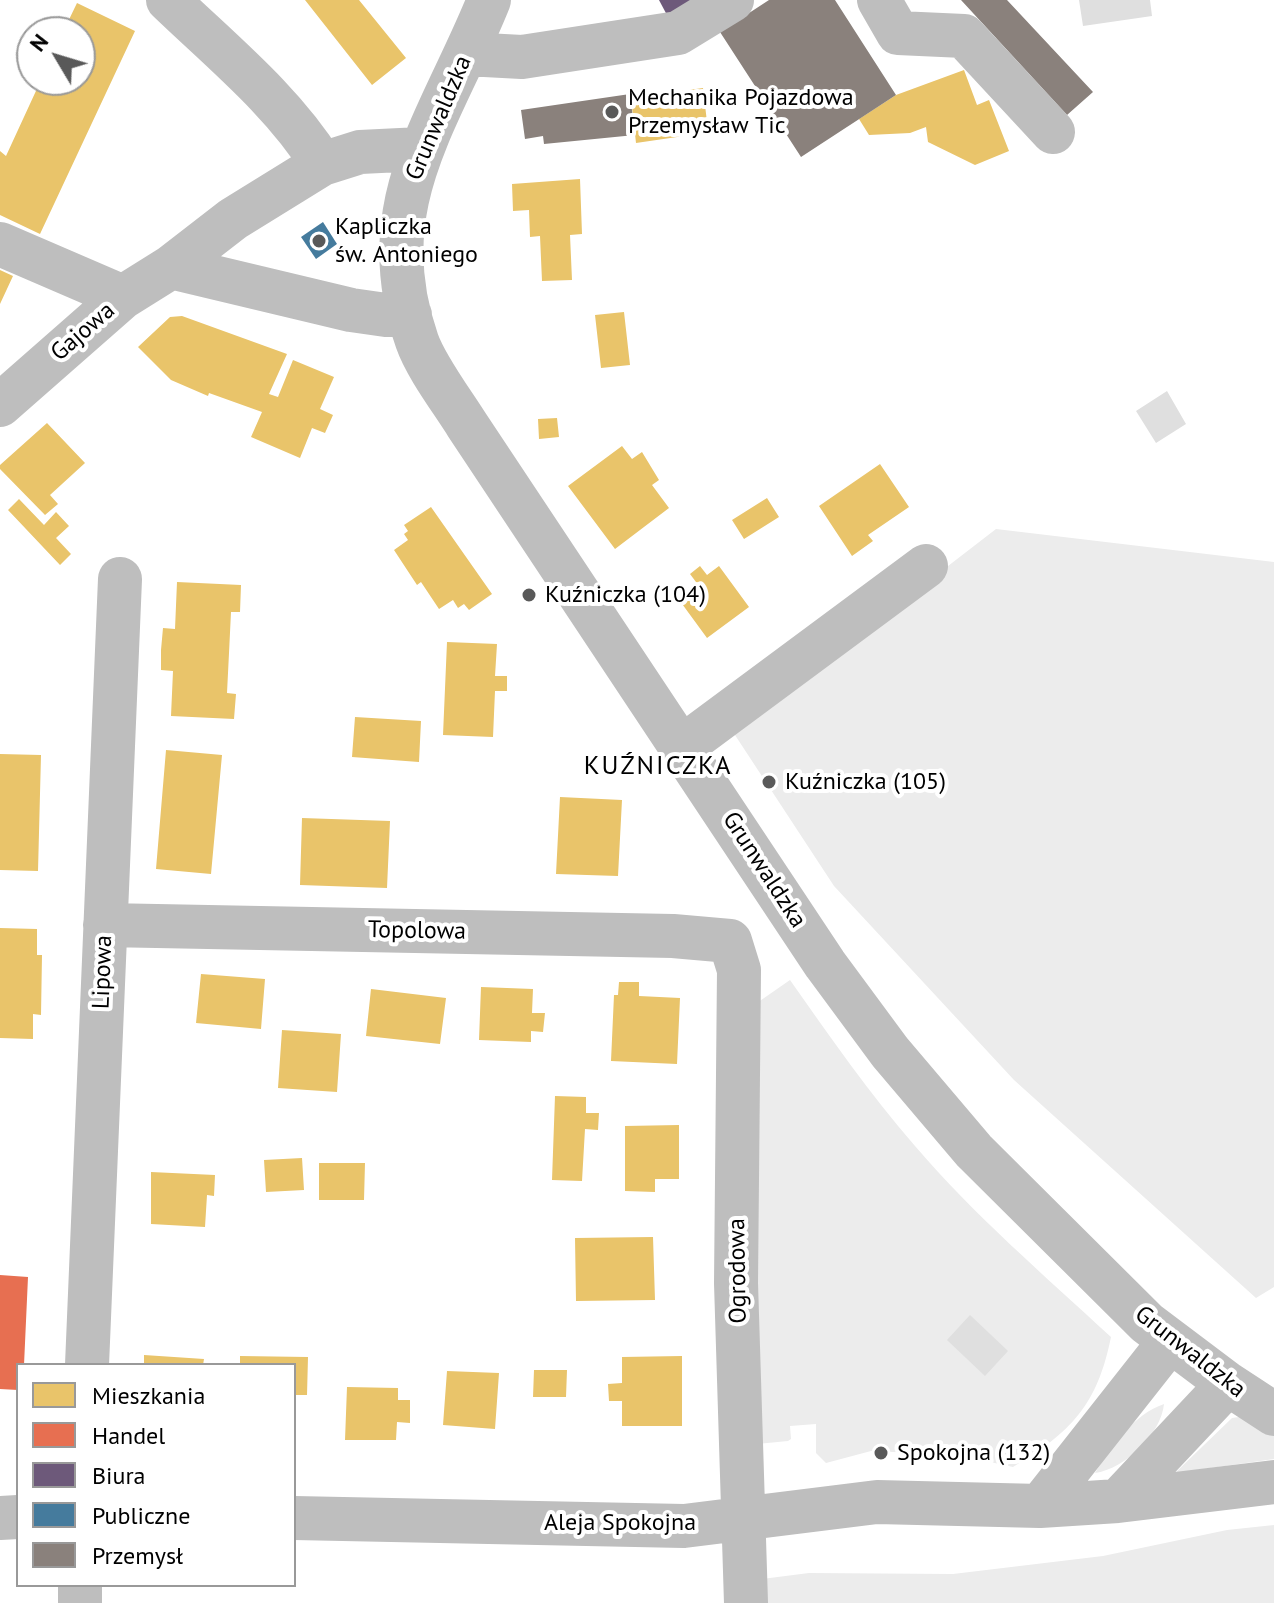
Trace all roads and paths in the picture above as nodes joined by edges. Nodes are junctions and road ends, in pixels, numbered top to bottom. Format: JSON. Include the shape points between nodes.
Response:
{"nodes":[{"id":1,"x":168,"y":0,"type":"edge"},
{"id":2,"x":489,"y":0,"type":"edge"},
{"id":3,"x":732,"y":0,"type":"edge"},
{"id":4,"x":879,"y":0,"type":"edge"},
{"id":5,"x":466,"y":54,"type":"junction"},
{"id":6,"x":1053,"y":132,"type":"dead end"},
{"id":7,"x":421,"y":149,"type":"junction"},
{"id":8,"x":322,"y":164,"type":"junction"},
{"id":9,"x":233,"y":219,"type":"junction"},
{"id":10,"x":0,"y":244,"type":"edge"},
{"id":11,"x":171,"y":267,"type":"junction"},
{"id":12,"x":250,"y":288,"type":"junction"},
{"id":13,"x":123,"y":297,"type":"junction"},
{"id":14,"x":410,"y":315,"type":"junction"},
{"id":15,"x":0,"y":405,"type":"edge"},
{"id":16,"x":926,"y":566,"type":"dead end"},
{"id":17,"x":120,"y":579,"type":"dead end"},
{"id":18,"x":682,"y":747,"type":"junction"},
{"id":19,"x":105,"y":925,"type":"junction"},
{"id":20,"x":730,"y":941,"type":"joint"},
{"id":21,"x":1170,"y":1341,"type":"junction"},
{"id":22,"x":87,"y":1363,"type":"edge"},
{"id":23,"x":1228,"y":1384,"type":"junction"},
{"id":24,"x":1274,"y":1414,"type":"edge"},
{"id":25,"x":1274,"y":1482,"type":"edge"},
{"id":26,"x":1118,"y":1501,"type":"junction"},
{"id":27,"x":1040,"y":1506,"type":"junction"},
{"id":28,"x":296,"y":1518,"type":"edge"},
{"id":29,"x":744,"y":1518,"type":"junction"},
{"id":30,"x":746,"y":1603,"type":"edge"}],
"edges":[{"from":1,"to":8,"type":"street","via":[[262,89]]},
{"from":2,"to":5,"type":"street","name":"Grunwaldzka"},
{"from":3,"to":5,"type":"street","via":[[678,33],[522,57]]},
{"from":4,"to":6,"type":"street","via":[[898,33],[964,36]]},
{"from":5,"to":7,"type":"street","name":"Grunwaldzka"},
{"from":7,"to":8,"type":"street","name":"Gajowa","via":[[360,152]]},
{"from":7,"to":14,"type":"street","name":"Grunwaldzka","via":[[401,229]]},
{"from":8,"to":9,"type":"street","name":"Gajowa"},
{"from":9,"to":11,"type":"street","name":"Gajowa"},
{"from":9,"to":12,"type":"street"},
{"from":10,"to":13,"type":"street"},
{"from":11,"to":12,"type":"street"},
{"from":11,"to":13,"type":"street","name":"Gajowa"},
{"from":12,"to":14,"type":"street","via":[[351,310]]},
{"from":13,"to":15,"type":"street","name":"Gajowa"},
{"from":14,"to":18,"type":"street","name":"Grunwaldzka","via":[[418,344],[467,425]]},
{"from":16,"to":18,"type":"street"},
{"from":17,"to":19,"type":"street","name":"Lipowa"},
{"from":18,"to":21,"type":"street","name":"Grunwaldzka","via":[[825,964],[890,1052],[974,1151]]},
{"from":19,"to":20,"type":"street","name":"Topolowa"},
{"from":19,"to":22,"type":"street","name":"Lipowa"},
{"from":20,"to":29,"type":"street","name":"Ogrodowa","via":[[739,970],[736,1283]]},
{"from":21,"to":23,"type":"street","name":"Grunwaldzka"},
{"from":21,"to":27,"type":"street"},
{"from":23,"to":24,"type":"street","name":"Grunwaldzka"},
{"from":23,"to":26,"type":"street"},
{"from":25,"to":26,"type":"street","name":"Aleja Spokojna"},
{"from":26,"to":27,"type":"street","name":"Aleja Spokojna"},
{"from":27,"to":29,"type":"street","name":"Aleja Spokojna","via":[[877,1502]]},
{"from":28,"to":29,"type":"street","name":"Aleja Spokojna","via":[[684,1526]]},
{"from":29,"to":30,"type":"street","name":"Ogrodowa"}]}
